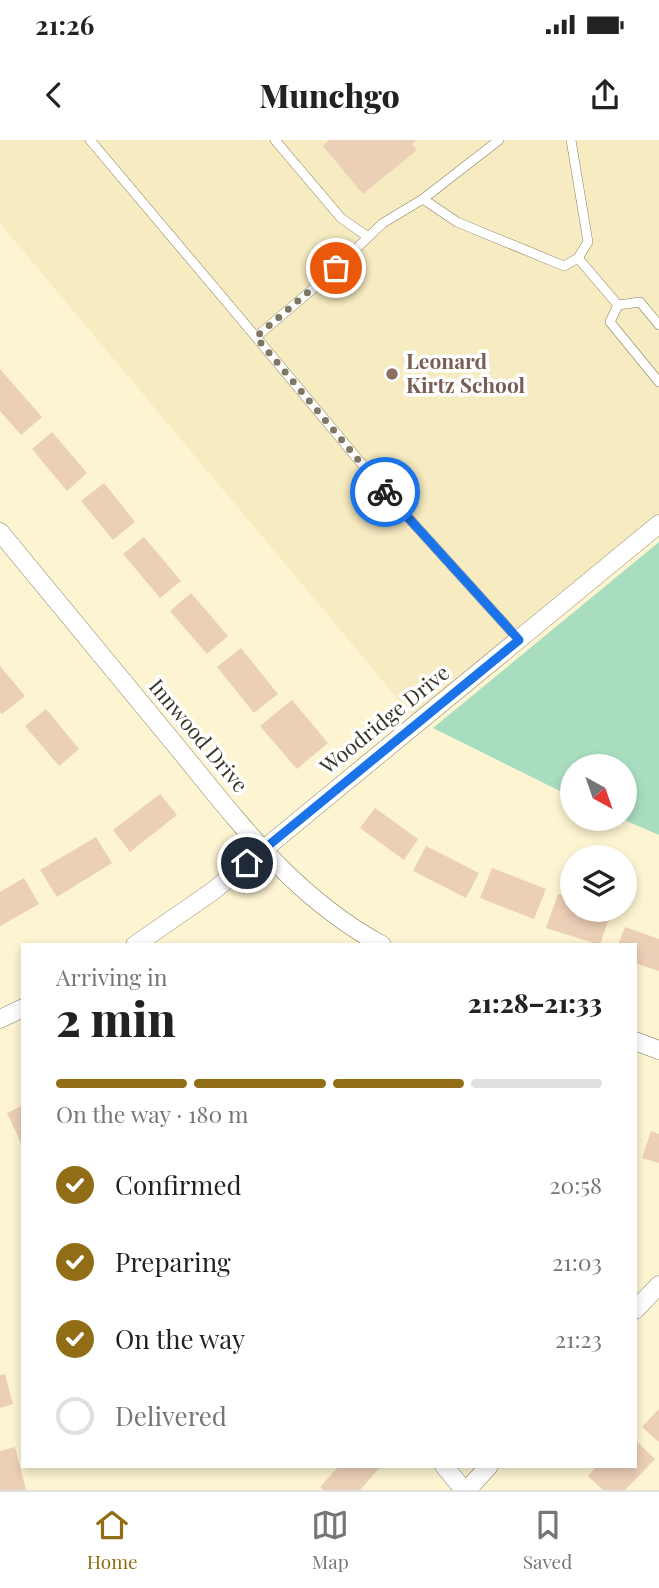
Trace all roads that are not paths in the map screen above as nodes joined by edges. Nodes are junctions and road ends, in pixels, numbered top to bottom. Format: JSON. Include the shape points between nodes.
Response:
{"nodes":[{"id":1,"x":90,"y":140,"type":"edge"},
{"id":2,"x":275,"y":140,"type":"edge"},
{"id":3,"x":499,"y":140,"type":"edge"},
{"id":4,"x":571,"y":140,"type":"edge"},
{"id":5,"x":423,"y":198,"type":"junction"},
{"id":6,"x":368,"y":237,"type":"junction"},
{"id":7,"x":578,"y":258,"type":"junction"},
{"id":8,"x":618,"y":305,"type":"junction"},
{"id":9,"x":659,"y":325,"type":"edge"},
{"id":10,"x":256,"y":337,"type":"junction"},
{"id":11,"x":659,"y":382,"type":"edge"},
{"id":12,"x":659,"y":524,"type":"edge"},
{"id":13,"x":0,"y":532,"type":"edge"},
{"id":14,"x":519,"y":640,"type":"junction"},
{"id":15,"x":264,"y":849,"type":"junction"},
{"id":16,"x":138,"y":943,"type":"edge"},
{"id":17,"x":379,"y":943,"type":"edge"},
{"id":18,"x":21,"y":1009,"type":"edge"},
{"id":19,"x":0,"y":1019,"type":"edge"},
{"id":20,"x":637,"y":1042,"type":"edge"},
{"id":21,"x":659,"y":1050,"type":"edge"},
{"id":22,"x":659,"y":1284,"type":"edge"},
{"id":23,"x":637,"y":1308,"type":"edge"},
{"id":24,"x":446,"y":1468,"type":"edge"},
{"id":25,"x":487,"y":1468,"type":"edge"},
{"id":26,"x":465,"y":1490,"type":"edge"}],
"edges":[{"from":1,"to":10,"type":"lane"},
{"from":2,"to":6,"type":"lane","via":[[341,218]]},
{"from":3,"to":5,"type":"lane"},
{"from":4,"to":7,"type":"lane","via":[[588,242]]},
{"from":5,"to":6,"type":"lane"},
{"from":5,"to":7,"type":"lane","via":[[457,222],[564,266]]},
{"from":6,"to":10,"type":"lane"},
{"from":7,"to":8,"type":"lane"},
{"from":8,"to":9,"type":"lane","via":[[640,302]]},
{"from":8,"to":11,"type":"lane","via":[[610,322]]},
{"from":10,"to":14,"type":"lane","via":[[386,493]]},
{"from":12,"to":14,"type":"street","name":"Woodridge Drive"},
{"from":13,"to":15,"type":"street","name":"Innwood Drive"},
{"from":14,"to":15,"type":"street","name":"Woodridge Drive"},
{"from":15,"to":16,"type":"street","name":"Woodridge Drive"},
{"from":15,"to":17,"type":"street","name":"Innwood Drive","via":[[317,904]]},
{"from":18,"to":19,"type":"street"},
{"from":20,"to":21,"type":"street"},
{"from":22,"to":23,"type":"street"},
{"from":24,"to":26,"type":"street"},
{"from":25,"to":26,"type":"street"}]}
